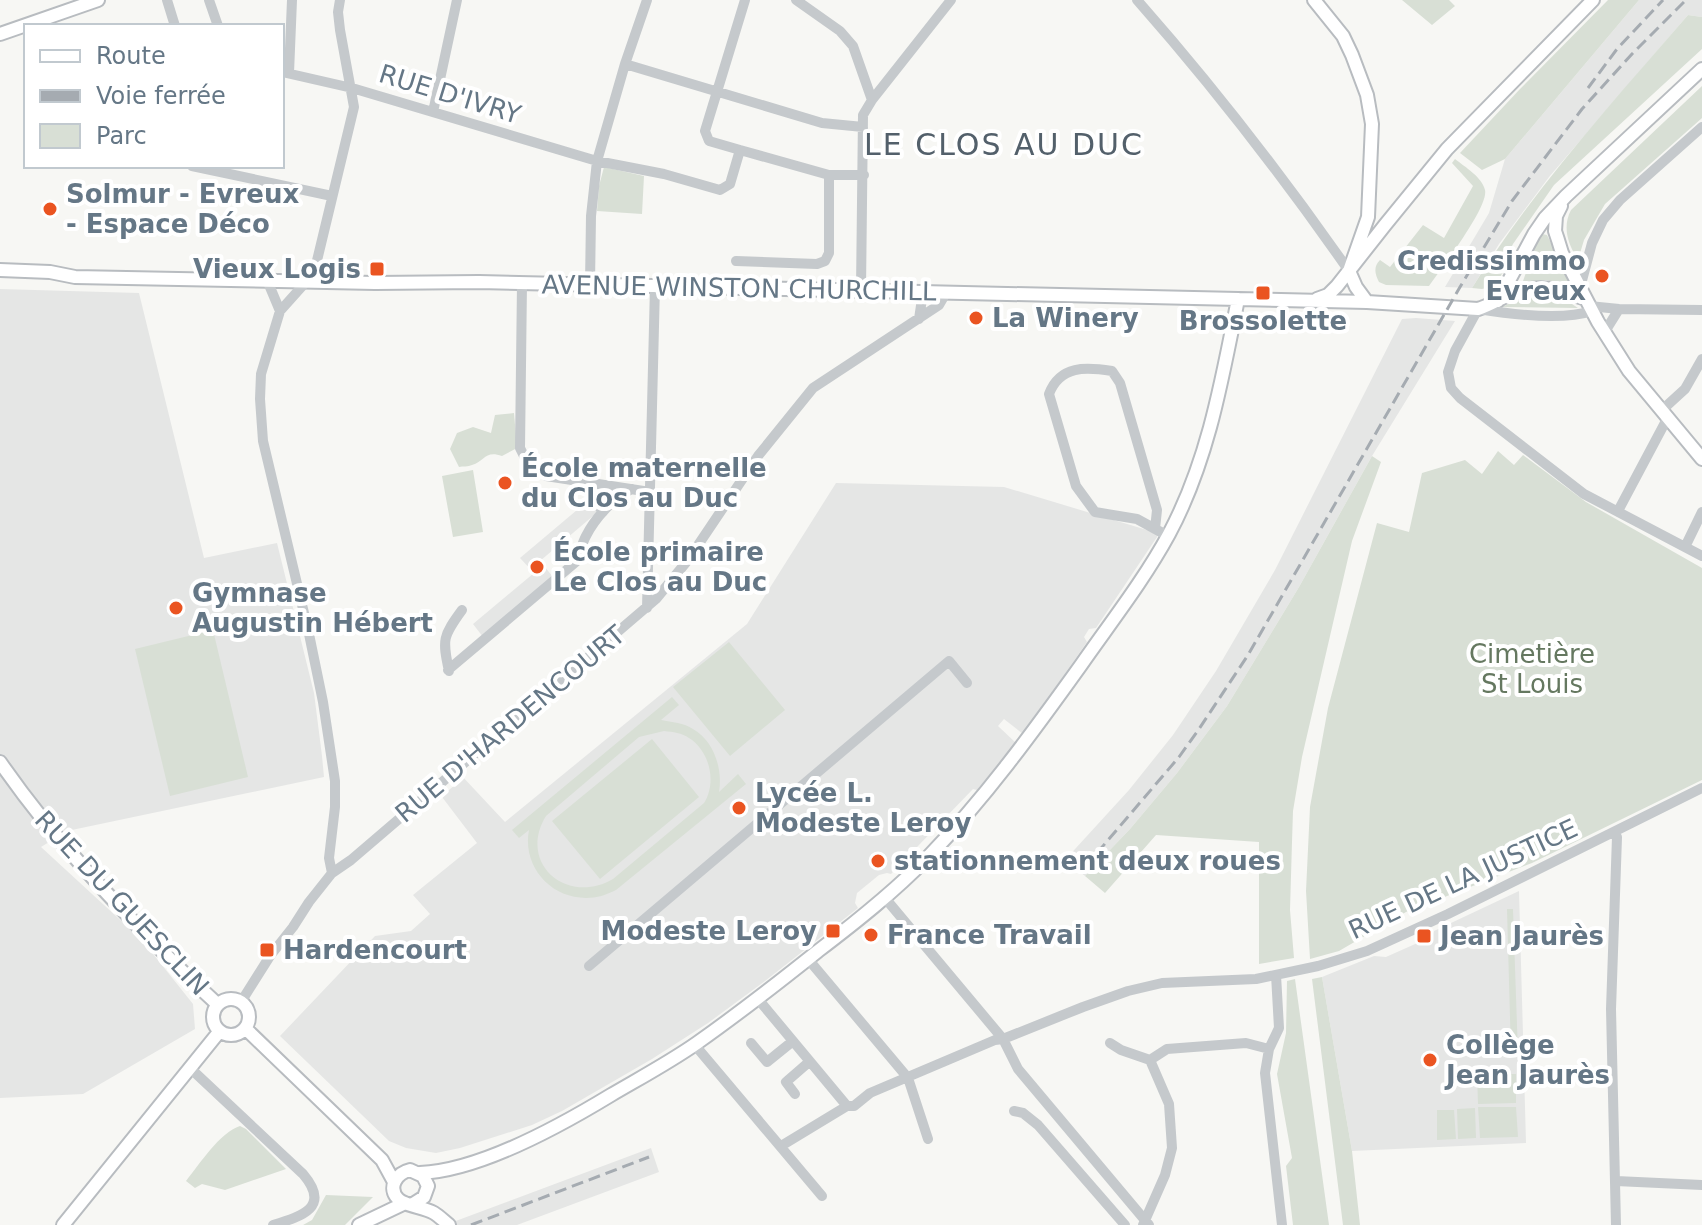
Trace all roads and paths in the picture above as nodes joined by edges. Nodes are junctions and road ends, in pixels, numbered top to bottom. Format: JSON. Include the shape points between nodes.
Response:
{"nodes":[{"id":1,"x":98,"y":0,"type":"edge"},
{"id":2,"x":167,"y":0,"type":"edge"},
{"id":3,"x":209,"y":0,"type":"edge"},
{"id":4,"x":292,"y":0,"type":"edge"},
{"id":5,"x":340,"y":0,"type":"edge"},
{"id":6,"x":457,"y":0,"type":"edge"},
{"id":7,"x":647,"y":0,"type":"edge"},
{"id":8,"x":745,"y":0,"type":"edge"},
{"id":9,"x":796,"y":0,"type":"edge"},
{"id":10,"x":951,"y":0,"type":"edge"},
{"id":11,"x":1137,"y":0,"type":"edge"},
{"id":12,"x":1314,"y":0,"type":"edge"},
{"id":13,"x":1593,"y":0,"type":"edge"},
{"id":14,"x":29,"y":24,"type":"edge"},
{"id":15,"x":174,"y":24,"type":"edge"},
{"id":16,"x":217,"y":24,"type":"edge"},
{"id":17,"x":24,"y":26,"type":"edge"},
{"id":18,"x":0,"y":34,"type":"edge"},
{"id":19,"x":625,"y":64,"type":"junction"},
{"id":20,"x":1702,"y":69,"type":"edge"},
{"id":21,"x":285,"y":72,"type":"edge"},
{"id":22,"x":352,"y":88,"type":"junction"},
{"id":23,"x":717,"y":91,"type":"junction"},
{"id":24,"x":872,"y":100,"type":"junction"},
{"id":25,"x":433,"y":112,"type":"junction"},
{"id":26,"x":863,"y":127,"type":"junction"},
{"id":27,"x":1702,"y":127,"type":"edge"},
{"id":28,"x":740,"y":150,"type":"junction"},
{"id":29,"x":597,"y":161,"type":"junction"},
{"id":30,"x":201,"y":168,"type":"edge"},
{"id":31,"x":829,"y":175,"type":"junction"},
{"id":32,"x":864,"y":175,"type":"junction"},
{"id":33,"x":332,"y":196,"type":"junction"},
{"id":34,"x":1566,"y":196,"type":"junction"},
{"id":35,"x":736,"y":261,"type":"dead end"},
{"id":36,"x":0,"y":270,"type":"edge"},
{"id":37,"x":1349,"y":271,"type":"junction"},
{"id":38,"x":267,"y":280,"type":"junction"},
{"id":39,"x":307,"y":281,"type":"junction"},
{"id":40,"x":522,"y":283,"type":"junction"},
{"id":41,"x":590,"y":284,"type":"junction"},
{"id":42,"x":655,"y":286,"type":"junction"},
{"id":43,"x":861,"y":290,"type":"junction"},
{"id":44,"x":923,"y":292,"type":"junction"},
{"id":45,"x":946,"y":293,"type":"junction"},
{"id":46,"x":1238,"y":299,"type":"junction"},
{"id":47,"x":1314,"y":301,"type":"junction"},
{"id":48,"x":1498,"y":301,"type":"junction"},
{"id":49,"x":1587,"y":301,"type":"junction"},
{"id":50,"x":1367,"y":302,"type":"junction"},
{"id":51,"x":1478,"y":309,"type":"junction"},
{"id":52,"x":1619,"y":309,"type":"junction"},
{"id":53,"x":1702,"y":310,"type":"edge"},
{"id":54,"x":280,"y":311,"type":"junction"},
{"id":55,"x":919,"y":319,"type":"junction"},
{"id":56,"x":1604,"y":333,"type":"junction"},
{"id":57,"x":1702,"y":359,"type":"edge"},
{"id":58,"x":1665,"y":414,"type":"junction"},
{"id":59,"x":1702,"y":459,"type":"edge"},
{"id":60,"x":579,"y":480,"type":"junction"},
{"id":61,"x":632,"y":489,"type":"junction"},
{"id":62,"x":650,"y":492,"type":"junction"},
{"id":63,"x":1618,"y":511,"type":"junction"},
{"id":64,"x":603,"y":512,"type":"junction"},
{"id":65,"x":1702,"y":512,"type":"edge"},
{"id":66,"x":1155,"y":529,"type":"junction"},
{"id":67,"x":1168,"y":536,"type":"junction"},
{"id":68,"x":1685,"y":547,"type":"junction"},
{"id":69,"x":1702,"y":556,"type":"edge"},
{"id":70,"x":647,"y":608,"type":"junction"},
{"id":71,"x":462,"y":610,"type":"dead end"},
{"id":72,"x":967,"y":683,"type":"dead end"},
{"id":73,"x":0,"y":762,"type":"edge"},
{"id":74,"x":1702,"y":788,"type":"edge"},
{"id":75,"x":1614,"y":832,"type":"junction"},
{"id":76,"x":332,"y":873,"type":"junction"},
{"id":77,"x":885,"y":898,"type":"junction"},
{"id":78,"x":808,"y":959,"type":"junction"},
{"id":79,"x":589,"y":966,"type":"dead end"},
{"id":80,"x":1276,"y":975,"type":"junction"},
{"id":81,"x":758,"y":999,"type":"junction"},
{"id":82,"x":241,"y":1002,"type":"junction"},
{"id":83,"x":217,"y":1004,"type":"junction"},
{"id":84,"x":246,"y":1029,"type":"junction"},
{"id":85,"x":219,"y":1032,"type":"junction"},
{"id":86,"x":1003,"y":1039,"type":"junction"},
{"id":87,"x":793,"y":1041,"type":"junction"},
{"id":88,"x":751,"y":1043,"type":"dead end"},
{"id":89,"x":1110,"y":1043,"type":"dead end"},
{"id":90,"x":694,"y":1044,"type":"junction"},
{"id":91,"x":1269,"y":1049,"type":"junction"},
{"id":92,"x":1150,"y":1060,"type":"junction"},
{"id":93,"x":809,"y":1062,"type":"junction"},
{"id":94,"x":190,"y":1068,"type":"junction"},
{"id":95,"x":908,"y":1078,"type":"junction"},
{"id":96,"x":795,"y":1094,"type":"dead end"},
{"id":97,"x":847,"y":1106,"type":"junction"},
{"id":98,"x":1014,"y":1111,"type":"dead end"},
{"id":99,"x":928,"y":1139,"type":"dead end"},
{"id":100,"x":781,"y":1146,"type":"junction"},
{"id":101,"x":382,"y":1160,"type":"junction"},
{"id":102,"x":405,"y":1171,"type":"junction"},
{"id":103,"x":439,"y":1172,"type":"junction"},
{"id":104,"x":420,"y":1173,"type":"junction"},
{"id":105,"x":1616,"y":1181,"type":"junction"},
{"id":106,"x":1702,"y":1185,"type":"edge"},
{"id":107,"x":394,"y":1187,"type":"junction"},
{"id":108,"x":427,"y":1190,"type":"junction"},
{"id":109,"x":822,"y":1196,"type":"dead end"},
{"id":110,"x":409,"y":1203,"type":"junction"},
{"id":111,"x":442,"y":1219,"type":"edge"},
{"id":112,"x":364,"y":1223,"type":"edge"},
{"id":113,"x":1146,"y":1223,"type":"edge"},
{"id":114,"x":63,"y":1225,"type":"edge"},
{"id":115,"x":273,"y":1225,"type":"edge"},
{"id":116,"x":1125,"y":1225,"type":"edge"},
{"id":117,"x":1282,"y":1225,"type":"edge"},
{"id":118,"x":1616,"y":1225,"type":"edge"}],
"edges":[{"from":1,"to":14,"type":"main road"},
{"from":2,"to":15,"type":"street"},
{"from":3,"to":16,"type":"street"},
{"from":4,"to":21,"type":"street","name":"RUE D'IVRY"},
{"from":5,"to":22,"type":"street","via":[[340,30]]},
{"from":6,"to":25,"type":"street"},
{"from":7,"to":19,"type":"street"},
{"from":8,"to":23,"type":"street"},
{"from":9,"to":24,"type":"street","via":[[853,46]]},
{"from":10,"to":24,"type":"street"},
{"from":11,"to":37,"type":"street","via":[[1220,99]]},
{"from":12,"to":37,"type":"main road","via":[[1352,55],[1372,124],[1368,217]]},
{"from":13,"to":37,"type":"main road","via":[[1455,141]]},
{"from":17,"to":18,"type":"main road"},
{"from":19,"to":23,"type":"street"},
{"from":19,"to":29,"type":"street"},
{"from":20,"to":34,"type":"main road"},
{"from":21,"to":22,"type":"street","name":"RUE D'IVRY"},
{"from":22,"to":25,"type":"street","name":"RUE D'IVRY"},
{"from":22,"to":33,"type":"street","via":[[354,107]]},
{"from":23,"to":26,"type":"street","via":[[822,123]]},
{"from":23,"to":28,"type":"street","via":[[705,131],[709,141]]},
{"from":24,"to":26,"type":"street"},
{"from":25,"to":29,"type":"street","name":"RUE D'IVRY"},
{"from":26,"to":32,"type":"street"},
{"from":27,"to":49,"type":"street","via":[[1603,220],[1592,243]]},
{"from":28,"to":29,"type":"street","name":"RUE D'IVRY","via":[[730,184],[720,190]]},
{"from":28,"to":31,"type":"street"},
{"from":29,"to":41,"type":"street"},
{"from":30,"to":33,"type":"street"},
{"from":31,"to":32,"type":"street"},
{"from":31,"to":35,"type":"street","via":[[825,261]]},
{"from":32,"to":43,"type":"street"},
{"from":33,"to":39,"type":"street","via":[[318,260]]},
{"from":34,"to":48,"type":"main road","via":[[1534,234]]},
{"from":34,"to":49,"type":"main road","via":[[1555,231]]},
{"from":36,"to":38,"type":"main road","name":"AVENUE WINSTON CHURCHILL","via":[[75,277]]},
{"from":37,"to":47,"type":"main road","via":[[1328,295]]},
{"from":37,"to":50,"type":"main road"},
{"from":38,"to":39,"type":"main road","name":"AVENUE WINSTON CHURCHILL"},
{"from":38,"to":54,"type":"street"},
{"from":39,"to":40,"type":"main road","name":"AVENUE WINSTON CHURCHILL"},
{"from":39,"to":54,"type":"street"},
{"from":40,"to":41,"type":"main road","name":"AVENUE WINSTON CHURCHILL"},
{"from":40,"to":60,"type":"street","via":[[520,448],[529,466],[546,476]]},
{"from":41,"to":42,"type":"main road","name":"AVENUE WINSTON CHURCHILL"},
{"from":42,"to":43,"type":"main road","name":"AVENUE WINSTON CHURCHILL"},
{"from":42,"to":62,"type":"street"},
{"from":43,"to":44,"type":"main road","name":"AVENUE WINSTON CHURCHILL"},
{"from":44,"to":45,"type":"main road","name":"AVENUE WINSTON CHURCHILL"},
{"from":44,"to":55,"type":"street"},
{"from":45,"to":46,"type":"main road","name":"AVENUE WINSTON CHURCHILL"},
{"from":45,"to":55,"type":"street","name":"RUE D'HARDENCOURT"},
{"from":46,"to":47,"type":"main road","name":"AVENUE WINSTON CHURCHILL"},
{"from":46,"to":67,"type":"main road","via":[[1204,451]]},
{"from":47,"to":50,"type":"main road","name":"AVENUE WINSTON CHURCHILL"},
{"from":48,"to":49,"type":"main road","via":[[1536,288],[1555,288]]},
{"from":48,"to":51,"type":"main road"},
{"from":49,"to":51,"type":"street","via":[[1578,315]]},
{"from":49,"to":52,"type":"street"},
{"from":49,"to":56,"type":"main road"},
{"from":50,"to":51,"type":"main road","name":"AVENUE WINSTON CHURCHILL"},
{"from":51,"to":63,"type":"street","via":[[1455,351],[1448,372],[1451,388],[1584,494]]},
{"from":52,"to":53,"type":"street"},
{"from":52,"to":56,"type":"street"},
{"from":54,"to":76,"type":"street","via":[[261,374],[263,441],[323,702],[335,781]]},
{"from":55,"to":70,"type":"street","name":"RUE D'HARDENCOURT","via":[[813,388],[758,456],[674,579]]},
{"from":56,"to":58,"type":"main road"},
{"from":57,"to":58,"type":"street"},
{"from":58,"to":59,"type":"main road"},
{"from":58,"to":63,"type":"street"},
{"from":60,"to":61,"type":"street"},
{"from":60,"to":64,"type":"street"},
{"from":61,"to":62,"type":"street"},
{"from":61,"to":64,"type":"street"},
{"from":62,"to":70,"type":"street"},
{"from":63,"to":68,"type":"street"},
{"from":64,"to":71,"type":"street","via":[[577,561],[449,671],[447,631]]},
{"from":65,"to":68,"type":"street"},
{"from":66,"to":66,"type":"street","via":[[1137,519],[1095,512],[1076,486],[1049,394],[1057,377],[1095,368],[1112,371],[1120,383],[1157,510]]},
{"from":66,"to":67,"type":"street"},
{"from":67,"to":77,"type":"main road","via":[[999,777]]},
{"from":68,"to":69,"type":"street"},
{"from":70,"to":76,"type":"street","name":"RUE D'HARDENCOURT"},
{"from":72,"to":79,"type":"street","via":[[949,661]]},
{"from":73,"to":83,"type":"main road","name":"RUE DU GUESCLIN","via":[[77,861]]},
{"from":74,"to":75,"type":"street","name":"RUE DE LA JUSTICE"},
{"from":75,"to":80,"type":"street","name":"RUE DE LA JUSTICE","via":[[1367,951]]},
{"from":75,"to":105,"type":"street","via":[[1611,1009]]},
{"from":76,"to":82,"type":"street","name":"RUE D'HARDENCOURT"},
{"from":77,"to":78,"type":"main road"},
{"from":77,"to":86,"type":"street"},
{"from":78,"to":81,"type":"main road"},
{"from":78,"to":95,"type":"street"},
{"from":80,"to":86,"type":"street","name":"RUE DE LA JUSTICE","via":[[1162,983]]},
{"from":80,"to":91,"type":"street","via":[[1279,1028]]},
{"from":81,"to":87,"type":"street"},
{"from":81,"to":90,"type":"main road"},
{"from":82,"to":83,"type":"main road","via":[[229,998]]},
{"from":82,"to":84,"type":"main road","via":[[248,1013]]},
{"from":83,"to":85,"type":"main road","via":[[213,1020]]},
{"from":84,"to":85,"type":"main road","via":[[233,1036]]},
{"from":84,"to":101,"type":"main road"},
{"from":85,"to":94,"type":"main road"},
{"from":86,"to":95,"type":"street","name":"RUE DE LA JUSTICE"},
{"from":86,"to":113,"type":"street","via":[[1018,1069]]},
{"from":87,"to":88,"type":"street","via":[[767,1062]]},
{"from":87,"to":93,"type":"street"},
{"from":89,"to":92,"type":"street"},
{"from":90,"to":100,"type":"street"},
{"from":90,"to":103,"type":"main road","via":[[512,1149]]},
{"from":91,"to":92,"type":"street","via":[[1246,1043],[1167,1049]]},
{"from":91,"to":117,"type":"street","via":[[1265,1073]]},
{"from":92,"to":113,"type":"street","via":[[1169,1104],[1172,1148]]},
{"from":93,"to":96,"type":"street","via":[[786,1082]]},
{"from":93,"to":97,"type":"street"},
{"from":94,"to":114,"type":"main road"},
{"from":94,"to":115,"type":"street","via":[[314,1187],[305,1214]]},
{"from":95,"to":97,"type":"street","name":"RUE DE LA JUSTICE"},
{"from":95,"to":99,"type":"street"},
{"from":97,"to":100,"type":"street","name":"RUE DE LA JUSTICE"},
{"from":98,"to":116,"type":"street","via":[[1038,1125]]},
{"from":100,"to":109,"type":"street"},
{"from":101,"to":102,"type":"main road"},
{"from":101,"to":107,"type":"main road"},
{"from":102,"to":104,"type":"main road"},
{"from":102,"to":107,"type":"main road"},
{"from":103,"to":104,"type":"main road"},
{"from":103,"to":108,"type":"main road"},
{"from":104,"to":108,"type":"main road"},
{"from":105,"to":106,"type":"street"},
{"from":105,"to":118,"type":"street"},
{"from":107,"to":110,"type":"main road","via":[[397,1197]]},
{"from":107,"to":112,"type":"main road","via":[[386,1204]]},
{"from":108,"to":110,"type":"main road","via":[[421,1200]]},
{"from":108,"to":111,"type":"main road"},
{"from":110,"to":111,"type":"main road"},
{"from":110,"to":112,"type":"main road"}]}
